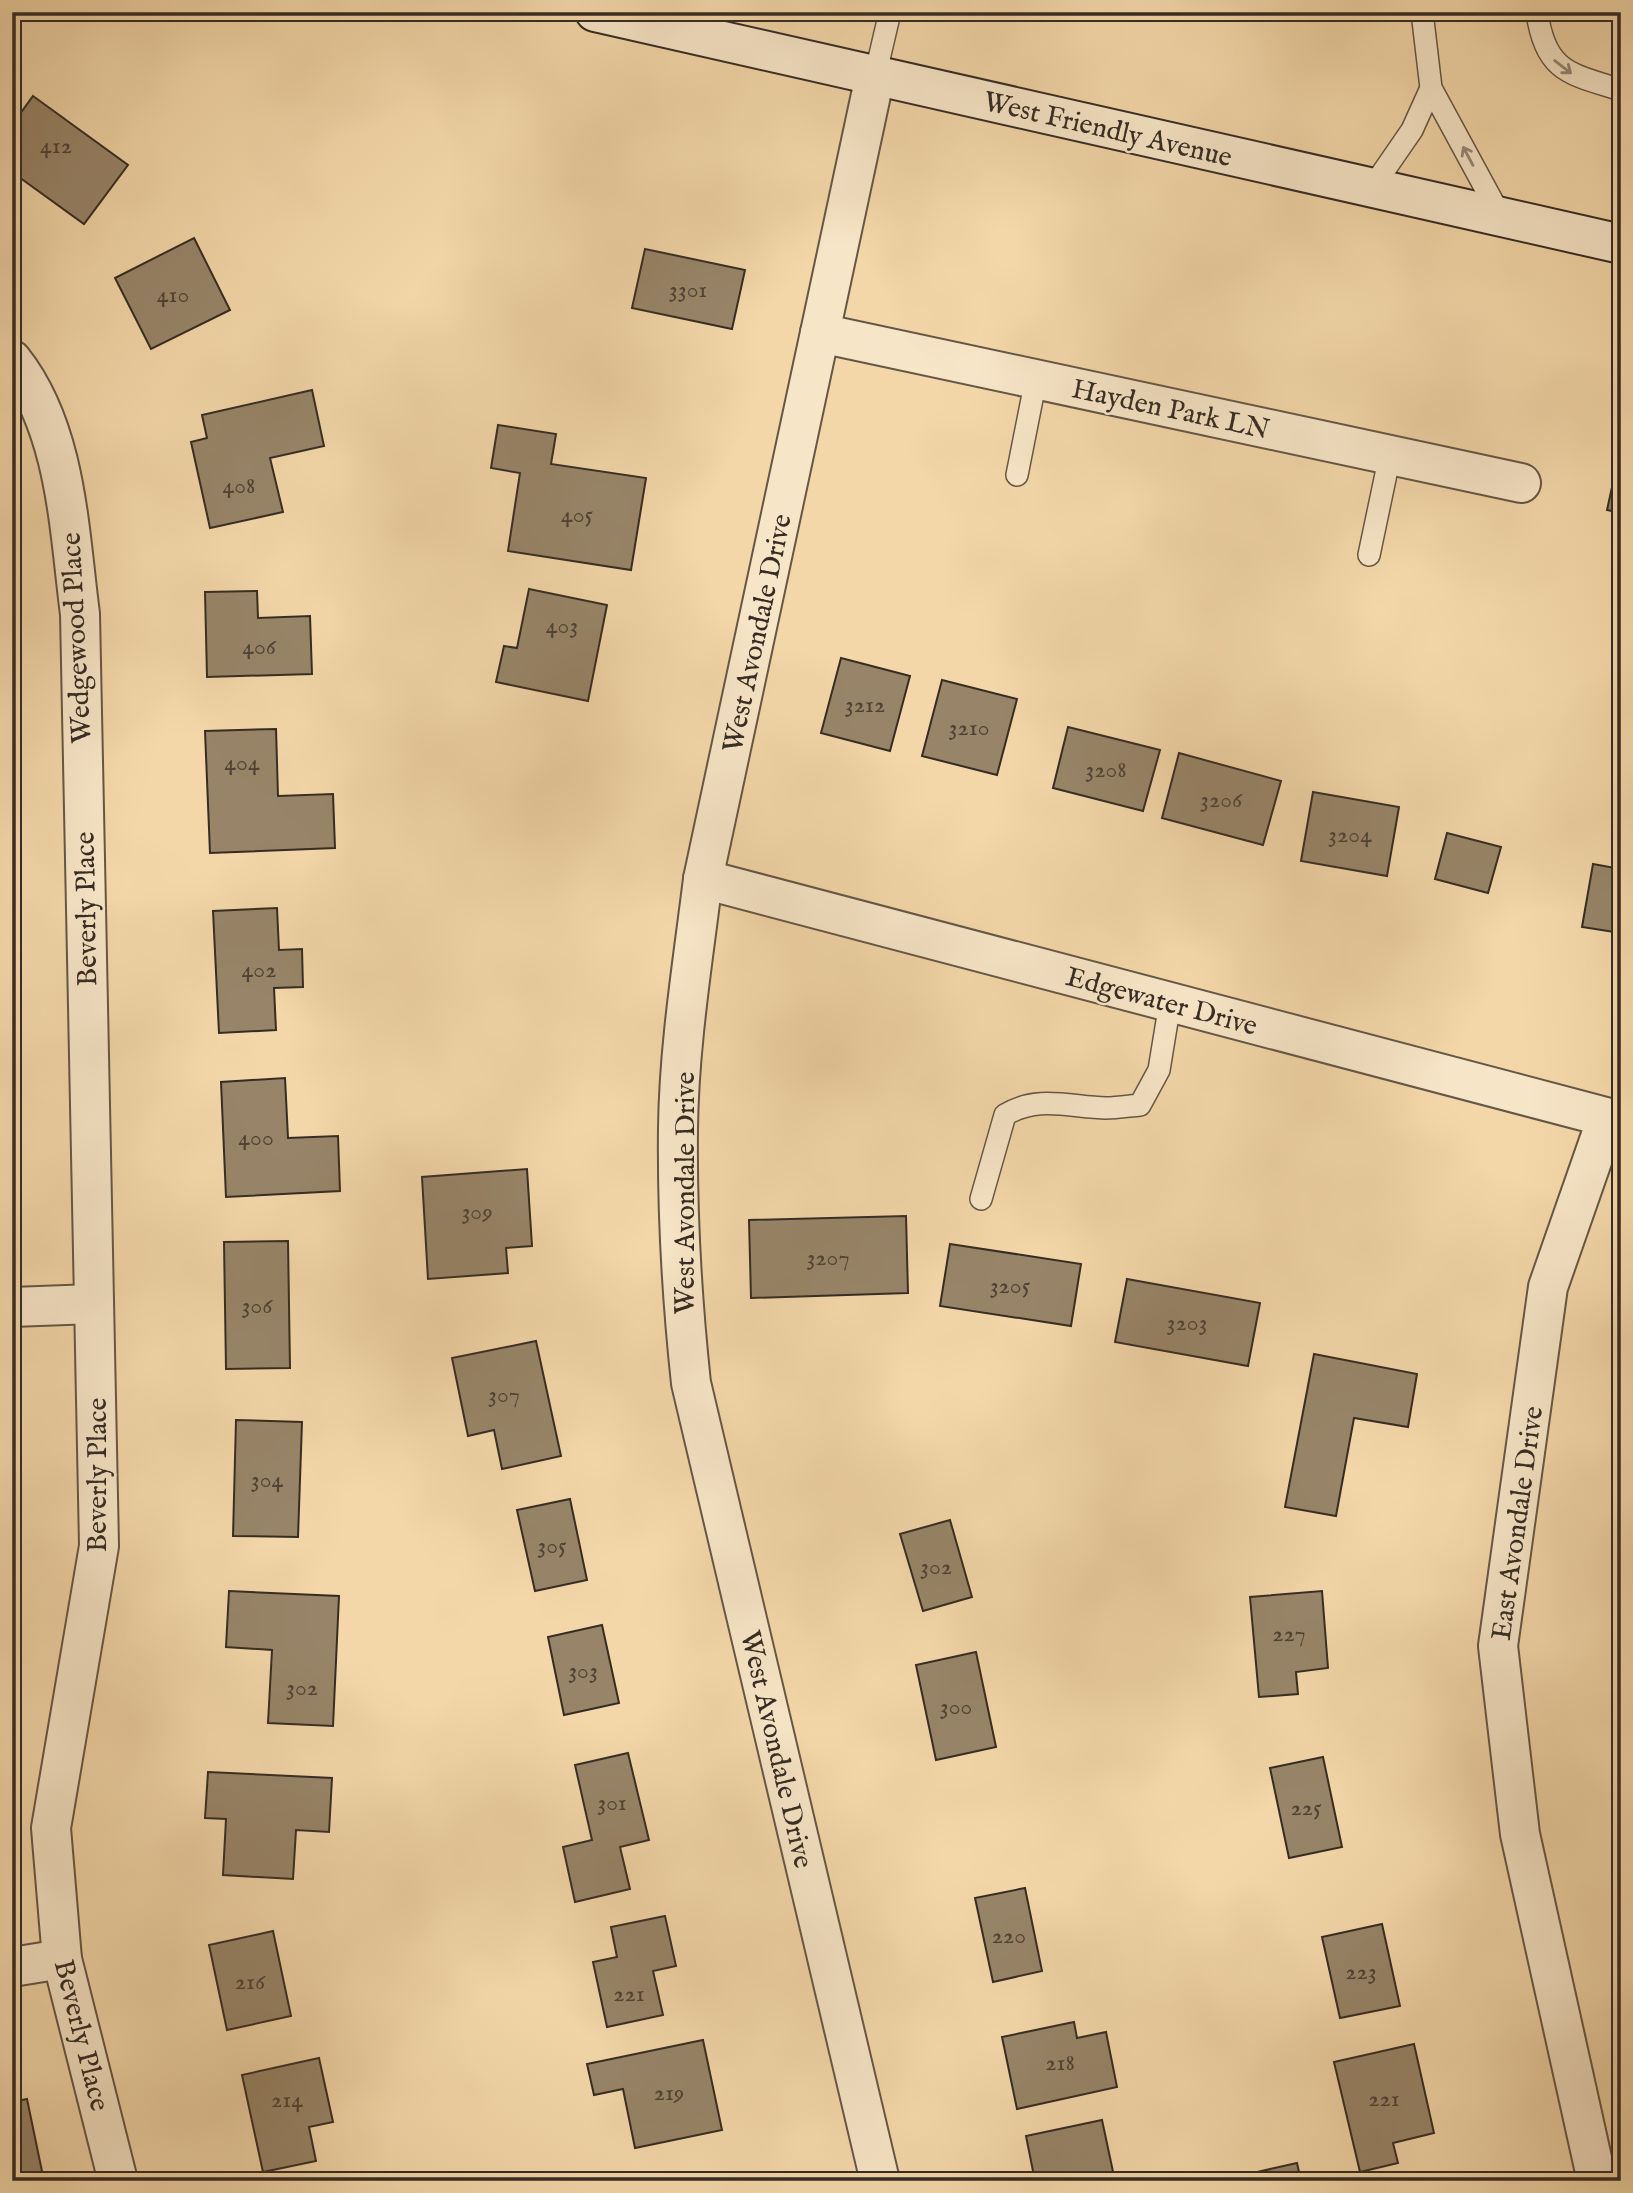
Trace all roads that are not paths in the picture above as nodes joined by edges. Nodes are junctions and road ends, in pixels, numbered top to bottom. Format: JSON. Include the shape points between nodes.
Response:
{"nodes":[{"id":1,"x":890,"y":12,"type":"edge"},
{"id":2,"x":1422,"y":12,"type":"edge"},
{"id":3,"x":1537,"y":12,"type":"edge"},
{"id":4,"x":603,"y":13,"type":"edge"},
{"id":5,"x":875,"y":76,"type":"junction"},
{"id":6,"x":1431,"y":88,"type":"junction"},
{"id":7,"x":1621,"y":90,"type":"edge"},
{"id":8,"x":1372,"y":188,"type":"junction"},
{"id":9,"x":1501,"y":217,"type":"junction"},
{"id":10,"x":1621,"y":244,"type":"edge"},
{"id":11,"x":820,"y":333,"type":"junction"},
{"id":12,"x":12,"y":360,"type":"edge"},
{"id":13,"x":1035,"y":379,"type":"junction"},
{"id":14,"x":1390,"y":455,"type":"junction"},
{"id":15,"x":1017,"y":475,"type":"dead end"},
{"id":16,"x":1521,"y":482,"type":"dead end"},
{"id":17,"x":1369,"y":555,"type":"dead end"},
{"id":18,"x":82,"y":759,"type":"joint"},
{"id":19,"x":703,"y":879,"type":"junction"},
{"id":20,"x":1170,"y":1003,"type":"junction"},
{"id":21,"x":1614,"y":1120,"type":"edge"},
{"id":22,"x":981,"y":1199,"type":"dead end"},
{"id":23,"x":94,"y":1304,"type":"junction"},
{"id":24,"x":12,"y":1307,"type":"edge"},
{"id":25,"x":62,"y":1959,"type":"junction"},
{"id":26,"x":12,"y":1967,"type":"edge"},
{"id":27,"x":118,"y":2181,"type":"edge"},
{"id":28,"x":880,"y":2181,"type":"edge"},
{"id":29,"x":1597,"y":2181,"type":"edge"}],
"edges":[{"from":1,"to":5,"type":"lane"},
{"from":2,"to":6,"type":"lane"},
{"from":3,"to":7,"type":"lane","one_way":true,"via":[[1550,57],[1568,74]]},
{"from":4,"to":5,"type":"street","name":"West Friendly Avenue"},
{"from":5,"to":8,"type":"street","name":"West Friendly Avenue"},
{"from":5,"to":11,"type":"street","name":"West Avondale Drive"},
{"from":6,"to":8,"type":"lane","via":[[1412,130]]},
{"from":9,"to":6,"type":"lane","one_way":true},
{"from":8,"to":9,"type":"street","name":"West Friendly Avenue"},
{"from":9,"to":10,"type":"street","name":"West Friendly Avenue"},
{"from":11,"to":13,"type":"street","name":"Hayden Park LN"},
{"from":11,"to":19,"type":"street","name":"West Avondale Drive"},
{"from":12,"to":18,"type":"street","name":"Wedgewood Place","via":[[46,425],[68,515],[80,614]]},
{"from":13,"to":14,"type":"street","name":"Hayden Park LN"},
{"from":13,"to":15,"type":"lane"},
{"from":14,"to":16,"type":"street","name":"Hayden Park LN"},
{"from":14,"to":17,"type":"lane"},
{"from":18,"to":23,"type":"street","name":"Beverly Place"},
{"from":19,"to":20,"type":"street","name":"Edgewater Drive"},
{"from":19,"to":28,"type":"street","name":"West Avondale Drive","via":[[678,1127],[683,1310],[691,1383]]},
{"from":20,"to":21,"type":"street","name":"Edgewater Drive"},
{"from":20,"to":22,"type":"lane","via":[[1159,1070],[1140,1105],[1021,1105],[1005,1115]]},
{"from":21,"to":29,"type":"street","name":"East Avondale Drive","via":[[1548,1287],[1498,1646],[1520,1834]]},
{"from":23,"to":24,"type":"street"},
{"from":23,"to":25,"type":"street","name":"Beverly Place","via":[[99,1546],[51,1828]]},
{"from":25,"to":26,"type":"street"},
{"from":25,"to":27,"type":"street","name":"Beverly Place"}]}
